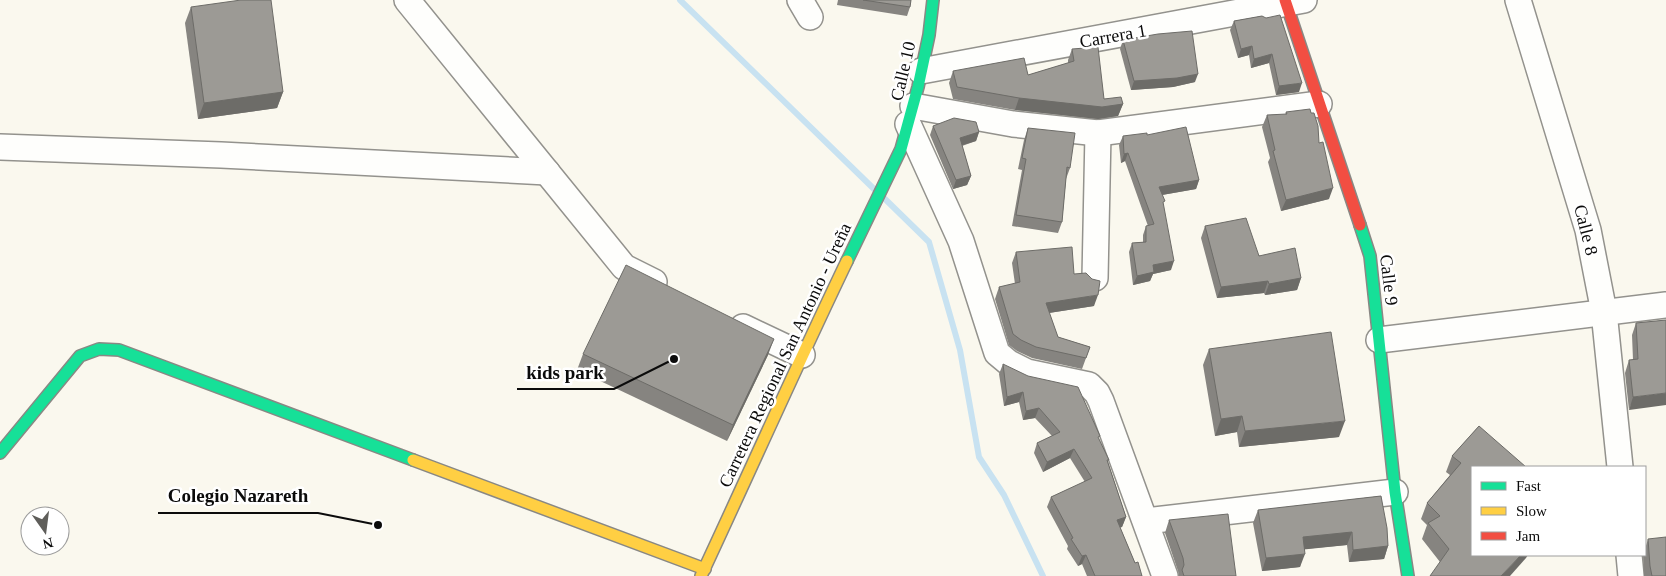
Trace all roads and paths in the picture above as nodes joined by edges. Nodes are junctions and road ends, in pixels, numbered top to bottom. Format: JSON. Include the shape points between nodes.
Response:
{"nodes":[{"id":1,"x":406,"y":0,"type":"edge"},
{"id":2,"x":933,"y":0,"type":"edge"},
{"id":3,"x":1518,"y":0,"type":"edge"},
{"id":4,"x":1292,"y":1,"type":"edge"},
{"id":5,"x":921,"y":71,"type":"junction"},
{"id":6,"x":1319,"y":104,"type":"junction"},
{"id":7,"x":910,"y":115,"type":"junction"},
{"id":8,"x":1098,"y":133,"type":"junction"},
{"id":9,"x":0,"y":147,"type":"edge"},
{"id":10,"x":901,"y":149,"type":"joint"},
{"id":11,"x":547,"y":172,"type":"junction"},
{"id":12,"x":1094,"y":278,"type":"edge"},
{"id":13,"x":675,"y":292,"type":"edge"},
{"id":14,"x":1666,"y":305,"type":"edge"},
{"id":15,"x":1604,"y":312,"type":"junction"},
{"id":16,"x":725,"y":318,"type":"edge"},
{"id":17,"x":1379,"y":340,"type":"junction"},
{"id":18,"x":802,"y":355,"type":"junction"},
{"id":19,"x":0,"y":453,"type":"edge"},
{"id":20,"x":1620,"y":466,"type":"edge"},
{"id":21,"x":1395,"y":492,"type":"junction"},
{"id":22,"x":1146,"y":520,"type":"junction"},
{"id":23,"x":1629,"y":556,"type":"edge"},
{"id":24,"x":703,"y":572,"type":"edge"},
{"id":25,"x":1165,"y":576,"type":"edge"},
{"id":26,"x":1408,"y":576,"type":"edge"},
{"id":27,"x":1631,"y":576,"type":"edge"}],
"edges":[{"from":1,"to":11,"type":"street"},
{"from":2,"to":5,"type":"street","name":"Calle 10"},
{"from":3,"to":15,"type":"street","name":"Calle 8","via":[[1588,230]]},
{"from":4,"to":5,"type":"street","name":"Carrera 1"},
{"from":4,"to":6,"type":"street","name":"Calle 9"},
{"from":5,"to":7,"type":"street","name":"Calle 10"},
{"from":6,"to":8,"type":"street"},
{"from":6,"to":17,"type":"street","name":"Calle 9","via":[[1370,256]]},
{"from":7,"to":8,"type":"street"},
{"from":7,"to":10,"type":"street","name":"Calle 10"},
{"from":7,"to":22,"type":"street","via":[[961,241],[997,352],[1027,372],[1089,386],[1097,393]]},
{"from":8,"to":12,"type":"street"},
{"from":9,"to":11,"type":"street"},
{"from":10,"to":18,"type":"street","name":"Carretera Regional San Antonio - Ureña"},
{"from":11,"to":13,"type":"street","via":[[624,267]]},
{"from":14,"to":15,"type":"street"},
{"from":15,"to":17,"type":"street"},
{"from":15,"to":20,"type":"street","name":"Calle 8"},
{"from":16,"to":18,"type":"street"},
{"from":17,"to":21,"type":"street","name":"Calle 9"},
{"from":18,"to":24,"type":"street","name":"Carretera Regional San Antonio - Ureña"},
{"from":19,"to":24,"type":"street","via":[[80,356],[99,349],[119,350]]},
{"from":21,"to":22,"type":"street"},
{"from":21,"to":26,"type":"street","name":"Calle 9"},
{"from":22,"to":25,"type":"street"},
{"from":23,"to":27,"type":"street"}]}
